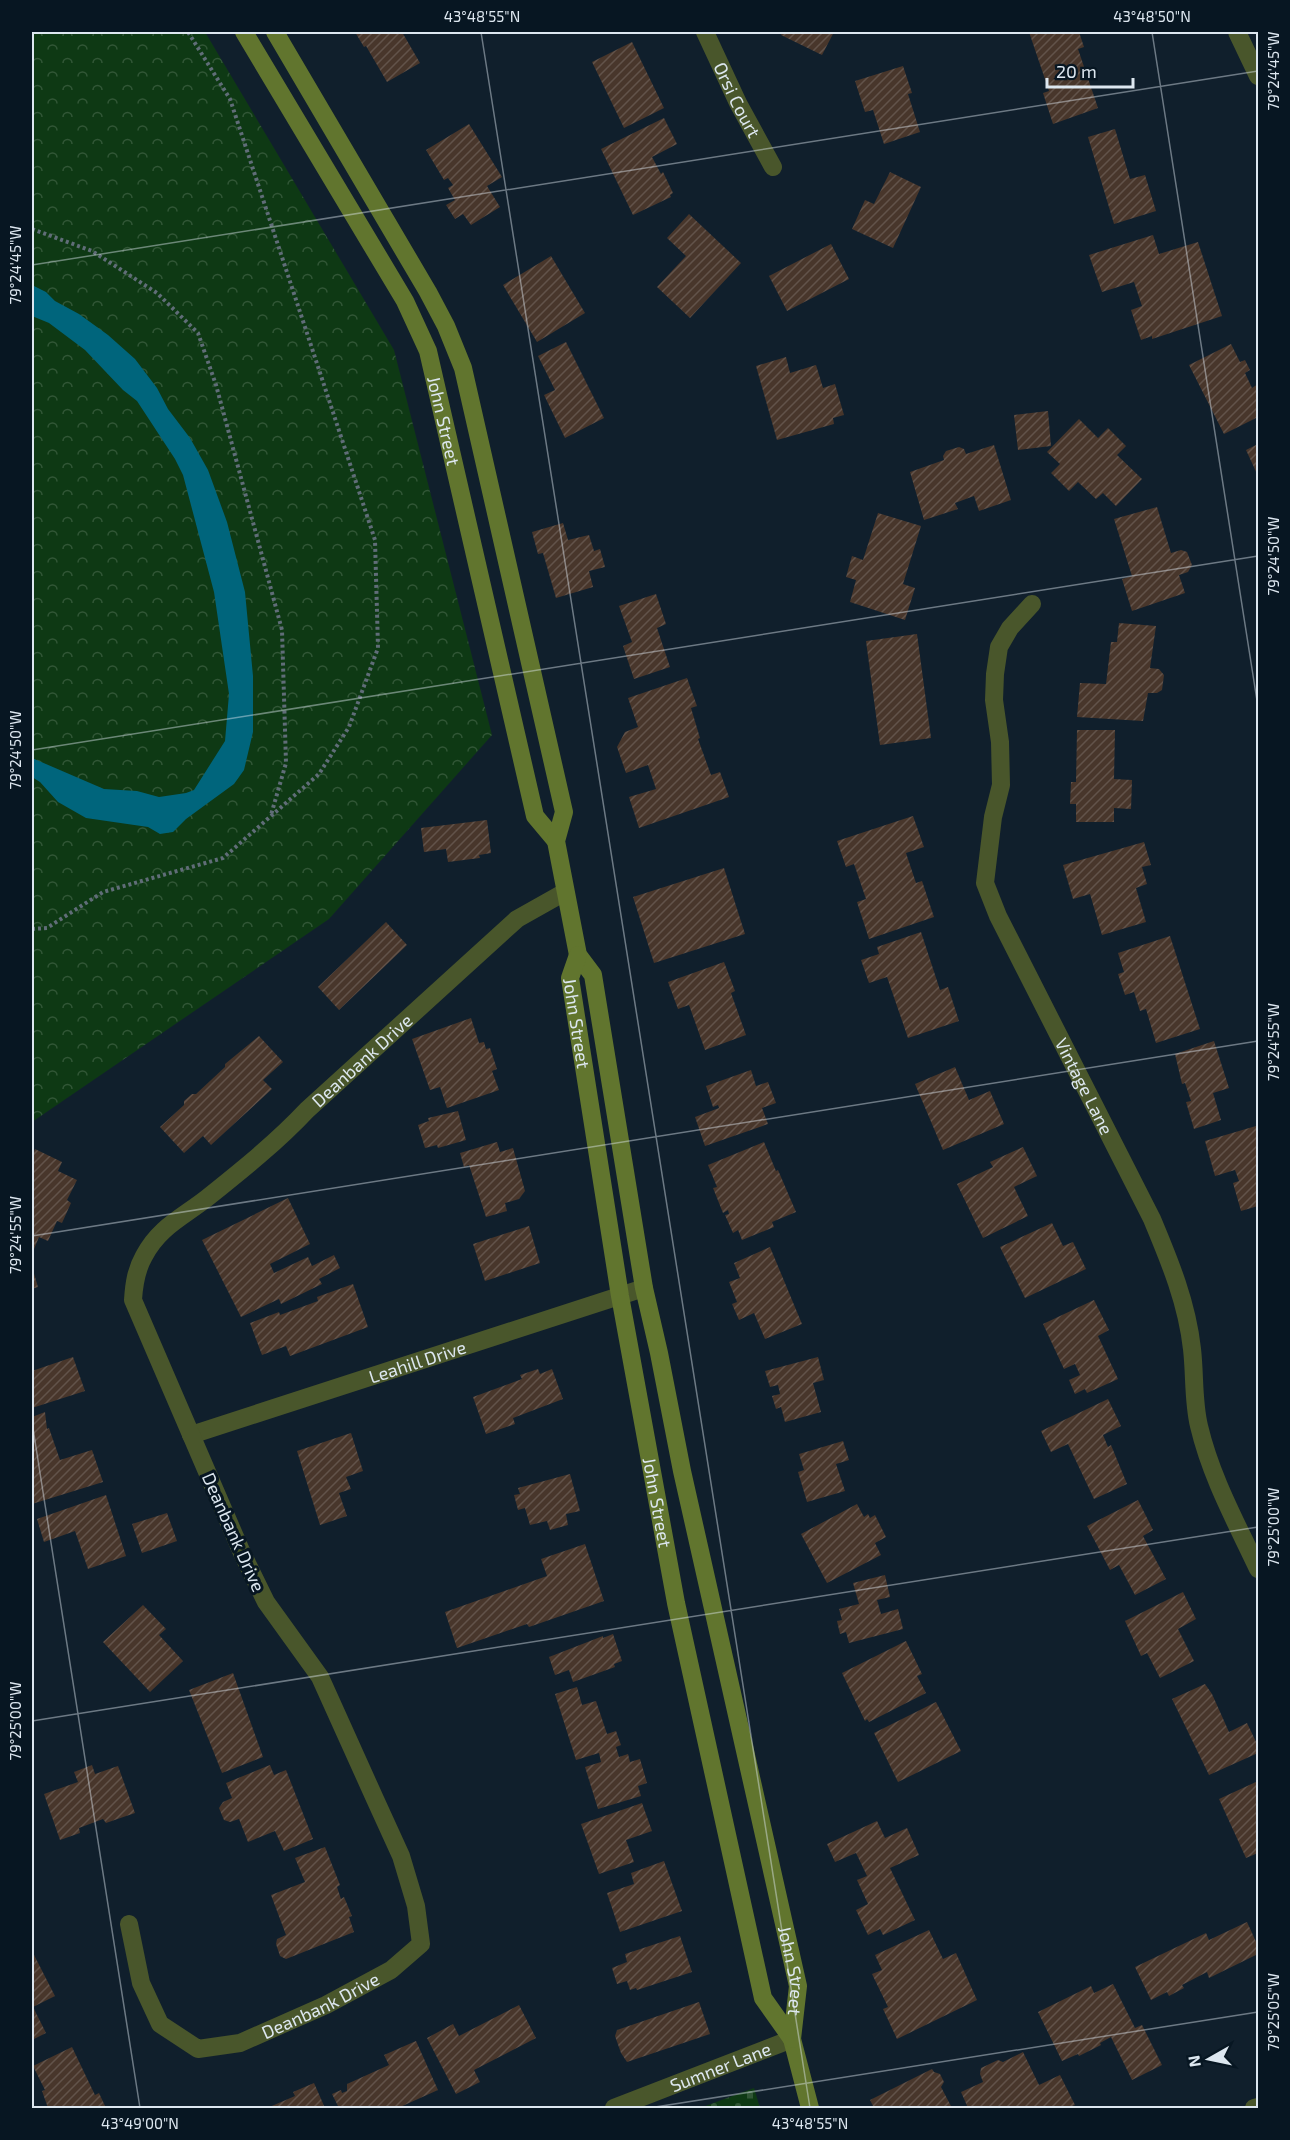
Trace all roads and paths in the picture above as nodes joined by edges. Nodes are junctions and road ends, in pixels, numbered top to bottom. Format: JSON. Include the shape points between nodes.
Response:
{"nodes":[{"id":1,"x":188,"y":32,"type":"edge"},
{"id":2,"x":244,"y":32,"type":"edge"},
{"id":3,"x":275,"y":32,"type":"edge"},
{"id":4,"x":705,"y":32,"type":"edge"},
{"id":5,"x":1236,"y":32,"type":"edge"},
{"id":6,"x":1258,"y":76,"type":"edge"},
{"id":7,"x":772,"y":167,"type":"dead end"},
{"id":8,"x":32,"y":229,"type":"edge"},
{"id":9,"x":1032,"y":604,"type":"dead end"},
{"id":10,"x":271,"y":816,"type":"junction"},
{"id":11,"x":556,"y":841,"type":"junction"},
{"id":12,"x":566,"y":892,"type":"junction"},
{"id":13,"x":32,"y":929,"type":"edge"},
{"id":14,"x":578,"y":955,"type":"junction"},
{"id":15,"x":644,"y":1288,"type":"junction"},
{"id":16,"x":620,"y":1296,"type":"junction"},
{"id":17,"x":191,"y":1435,"type":"junction"},
{"id":18,"x":1258,"y":1569,"type":"edge"},
{"id":19,"x":129,"y":1924,"type":"dead end"},
{"id":20,"x":792,"y":2039,"type":"junction"},
{"id":21,"x":1258,"y":2107,"type":"edge"},
{"id":22,"x":614,"y":2109,"type":"edge"},
{"id":23,"x":810,"y":2109,"type":"edge"},
{"id":24,"x":1254,"y":2109,"type":"edge"}],
"edges":[{"from":1,"to":10,"type":"path","via":[[230,99],[375,540],[378,648],[349,727],[319,774]]},
{"from":2,"to":11,"type":"main road","name":"John Street","via":[[405,301],[428,351],[535,816]]},
{"from":3,"to":11,"type":"main road","name":"John Street","via":[[428,292],[463,368],[564,812]]},
{"from":4,"to":7,"type":"street","name":"Orsi Court"},
{"from":5,"to":6,"type":"street"},
{"from":8,"to":10,"type":"path","via":[[93,251],[158,293],[198,333],[282,630],[286,763]]},
{"from":9,"to":18,"type":"street","name":"Vintage Lane","via":[[999,647],[994,700],[1001,785],[985,883],[1172,1264],[1187,1314],[1198,1425],[1215,1479]]},
{"from":10,"to":13,"type":"path","via":[[223,858],[103,892],[47,928]]},
{"from":11,"to":12,"type":"main road","name":"John Street"},
{"from":12,"to":14,"type":"main road","name":"John Street"},
{"from":12,"to":17,"type":"street","name":"Deanbank Drive","via":[[517,919],[287,1131],[166,1226],[144,1255],[135,1278],[133,1300]]},
{"from":14,"to":15,"type":"main road","name":"John Street","via":[[593,975]]},
{"from":14,"to":16,"type":"main road","name":"John Street","via":[[570,978]]},
{"from":15,"to":16,"type":"street","name":"Leahill Drive"},
{"from":15,"to":20,"type":"main road","name":"John Street","via":[[798,1986]]},
{"from":16,"to":17,"type":"street","name":"Leahill Drive"},
{"from":16,"to":20,"type":"main road","name":"John Street","via":[[676,1603],[763,1998]]},
{"from":17,"to":19,"type":"street","name":"Deanbank Drive","via":[[266,1602],[320,1677],[404,1866],[416,1906],[421,1944],[391,1970],[326,2005],[240,2043],[198,2049],[160,2024],[141,1983]]},
{"from":20,"to":22,"type":"street","name":"Sumner Lane"},
{"from":20,"to":23,"type":"main road","name":"John Street"},
{"from":21,"to":24,"type":"street"}]}
